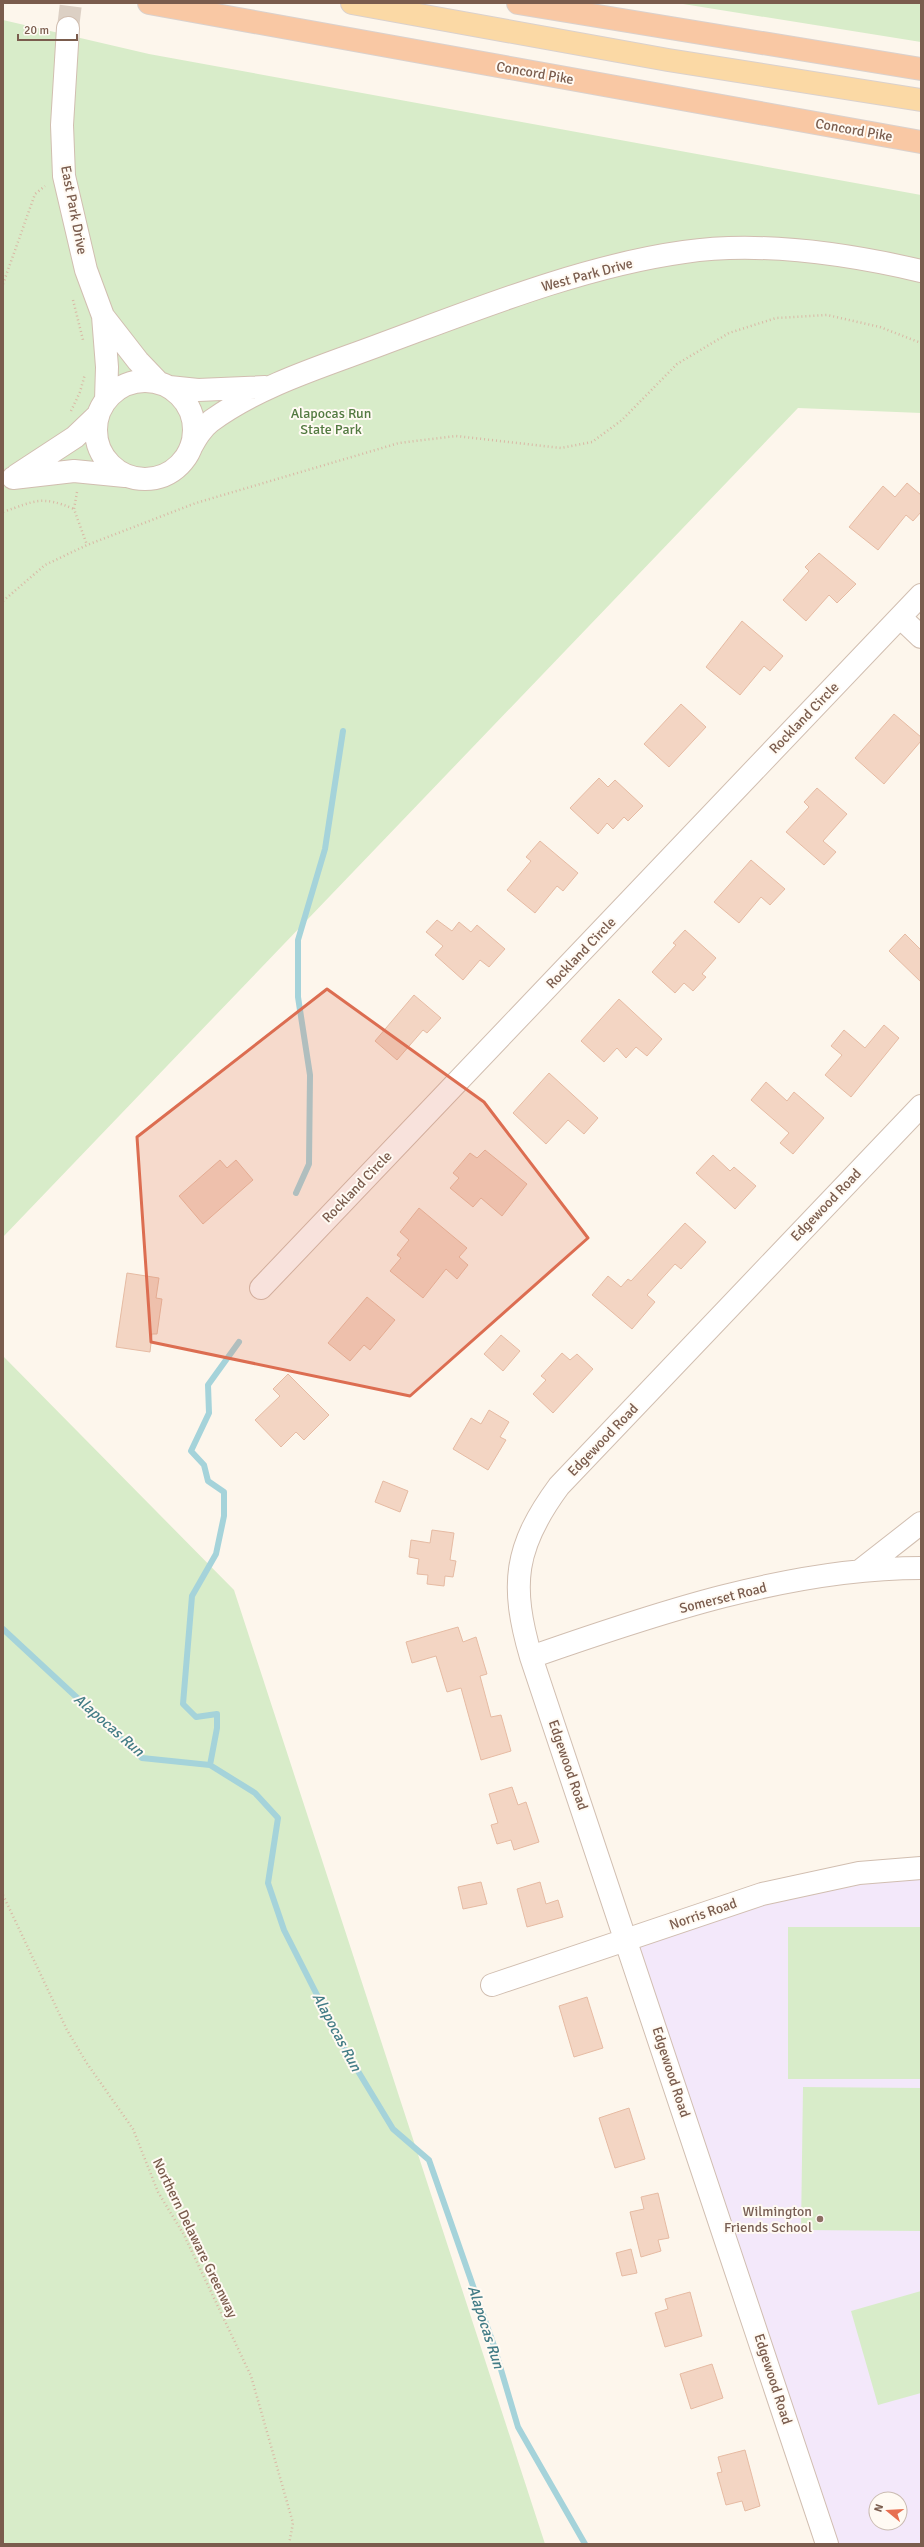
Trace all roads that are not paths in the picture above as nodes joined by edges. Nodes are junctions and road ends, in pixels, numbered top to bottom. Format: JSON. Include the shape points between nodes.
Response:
{"nodes":[{"id":1,"x":149,"y":3,"type":"edge"},
{"id":2,"x":352,"y":3,"type":"edge"},
{"id":3,"x":518,"y":3,"type":"edge"},
{"id":4,"x":68,"y":28,"type":"tunnel mouth"},
{"id":5,"x":921,"y":69,"type":"edge"},
{"id":6,"x":921,"y":100,"type":"edge"},
{"id":7,"x":921,"y":142,"type":"edge"},
{"id":8,"x":921,"y":271,"type":"edge"},
{"id":9,"x":103,"y":316,"type":"junction"},
{"id":10,"x":164,"y":385,"type":"junction"},
{"id":11,"x":268,"y":387,"type":"junction"},
{"id":12,"x":102,"y":407,"type":"junction"},
{"id":13,"x":190,"y":449,"type":"junction"},
{"id":14,"x":132,"y":477,"type":"junction"},
{"id":15,"x":8,"y":479,"type":"edge"},
{"id":16,"x":921,"y":595,"type":"edge"},
{"id":17,"x":900,"y":617,"type":"junction"},
{"id":18,"x":921,"y":637,"type":"edge"},
{"id":19,"x":921,"y":1106,"type":"edge"},
{"id":20,"x":261,"y":1288,"type":"dead end"},
{"id":21,"x":921,"y":1523,"type":"edge"},
{"id":22,"x":921,"y":1568,"type":"edge"},
{"id":23,"x":861,"y":1570,"type":"junction"},
{"id":24,"x":531,"y":1657,"type":"junction"},
{"id":25,"x":921,"y":1868,"type":"edge"},
{"id":26,"x":627,"y":1940,"type":"junction"},
{"id":27,"x":492,"y":1985,"type":"dead end"},
{"id":28,"x":827,"y":2544,"type":"edge"}],
"edges":[{"from":1,"to":7,"type":"highway","name":"Concord Pike"},
{"from":2,"to":6,"type":"main road","via":[[668,60]]},
{"from":3,"to":5,"type":"highway"},
{"from":4,"to":9,"type":"street","name":"East Park Drive","via":[[62,125],[64,176],[86,270]]},
{"from":8,"to":11,"type":"street","name":"West Park Drive","via":[[843,256],[804,252],[759,249],[685,252],[626,263],[520,293]]},
{"from":9,"to":10,"type":"street","name":"East Park Drive","via":[[138,362]]},
{"from":9,"to":12,"type":"street","name":"East Park Drive","via":[[107,366]]},
{"from":10,"to":11,"type":"street","name":"West Park Drive","via":[[198,390]]},
{"from":10,"to":12,"type":"street","via":[[142,380],[130,383],[118,388]]},
{"from":10,"to":13,"type":"street","via":[[180,396],[191,414],[194,428]]},
{"from":11,"to":13,"type":"street","name":"West Park Drive","via":[[211,422],[197,435]]},
{"from":12,"to":14,"type":"street","via":[[96,439],[102,454],[118,471]]},
{"from":12,"to":15,"type":"street","via":[[75,437]]},
{"from":13,"to":14,"type":"street","via":[[184,460],[169,472],[151,478]]},
{"from":14,"to":15,"type":"street","via":[[74,471]]},
{"from":16,"to":17,"type":"street","name":"Rockland Circle"},
{"from":17,"to":18,"type":"street"},
{"from":17,"to":20,"type":"street","name":"Rockland Circle"},
{"from":19,"to":24,"type":"street","name":"Edgewood Road","via":[[559,1486],[540,1511],[523,1551],[518,1583],[522,1625]]},
{"from":21,"to":23,"type":"street"},
{"from":22,"to":23,"type":"street","name":"Somerset Road"},
{"from":23,"to":24,"type":"street","name":"Somerset Road","via":[[804,1580],[677,1609],[606,1630]]},
{"from":24,"to":26,"type":"street","name":"Edgewood Road"},
{"from":25,"to":26,"type":"street","name":"Norris Road","via":[[859,1873],[794,1885]]},
{"from":26,"to":27,"type":"street","name":"Norris Road"},
{"from":26,"to":28,"type":"street","name":"Edgewood Road"}]}
